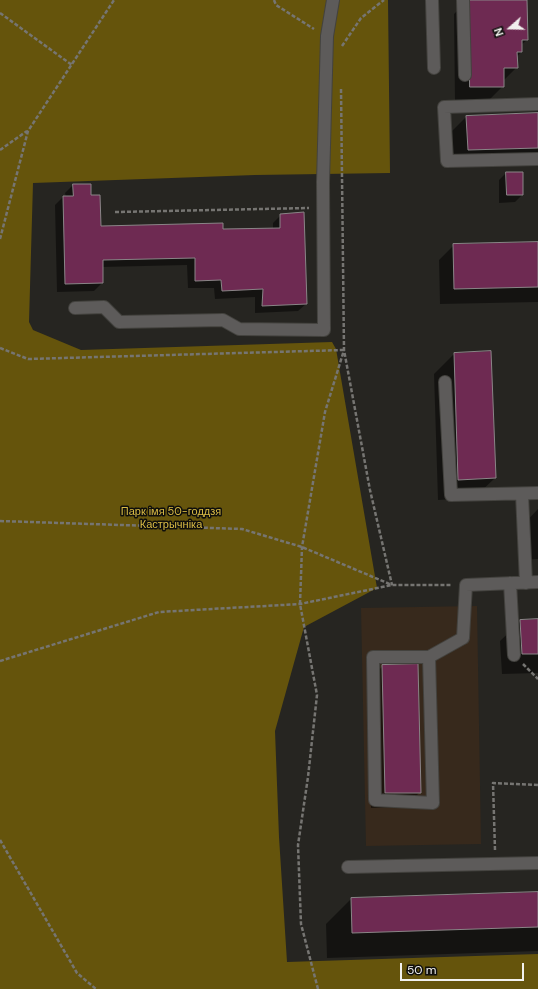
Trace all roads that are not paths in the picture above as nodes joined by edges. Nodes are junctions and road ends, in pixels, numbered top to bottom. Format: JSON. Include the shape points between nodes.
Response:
{"nodes":[{"id":1,"x":333,"y":0,"type":"edge"},
{"id":2,"x":432,"y":0,"type":"edge"},
{"id":3,"x":463,"y":0,"type":"edge"},
{"id":4,"x":434,"y":68,"type":"dead end"},
{"id":5,"x":465,"y":75,"type":"dead end"},
{"id":6,"x":538,"y":104,"type":"edge"},
{"id":7,"x":538,"y":159,"type":"edge"},
{"id":8,"x":75,"y":308,"type":"dead end"},
{"id":9,"x":445,"y":382,"type":"dead end"},
{"id":10,"x":538,"y":493,"type":"edge"},
{"id":11,"x":522,"y":494,"type":"junction"},
{"id":12,"x":538,"y":582,"type":"edge"},
{"id":13,"x":510,"y":583,"type":"junction"},
{"id":14,"x":526,"y":583,"type":"junction"},
{"id":15,"x":514,"y":655,"type":"road end"},
{"id":16,"x":429,"y":657,"type":"junction"},
{"id":17,"x":538,"y":863,"type":"edge"},
{"id":18,"x":348,"y":867,"type":"dead end"}],
"edges":[{"from":1,"to":8,"type":"lane","via":[[327,36],[324,330],[239,329],[223,320],[120,322],[104,307]]},
{"from":2,"to":4,"type":"lane"},
{"from":3,"to":5,"type":"lane"},
{"from":6,"to":7,"type":"lane","via":[[444,107],[447,161]]},
{"from":9,"to":11,"type":"lane","via":[[451,496]]},
{"from":10,"to":11,"type":"lane"},
{"from":11,"to":14,"type":"lane"},
{"from":12,"to":14,"type":"lane"},
{"from":13,"to":14,"type":"lane"},
{"from":13,"to":15,"type":"lane"},
{"from":13,"to":16,"type":"lane","via":[[466,585],[464,638]]},
{"from":16,"to":16,"type":"lane","via":[[432,803],[375,800],[373,657]]},
{"from":17,"to":18,"type":"lane"}]}
